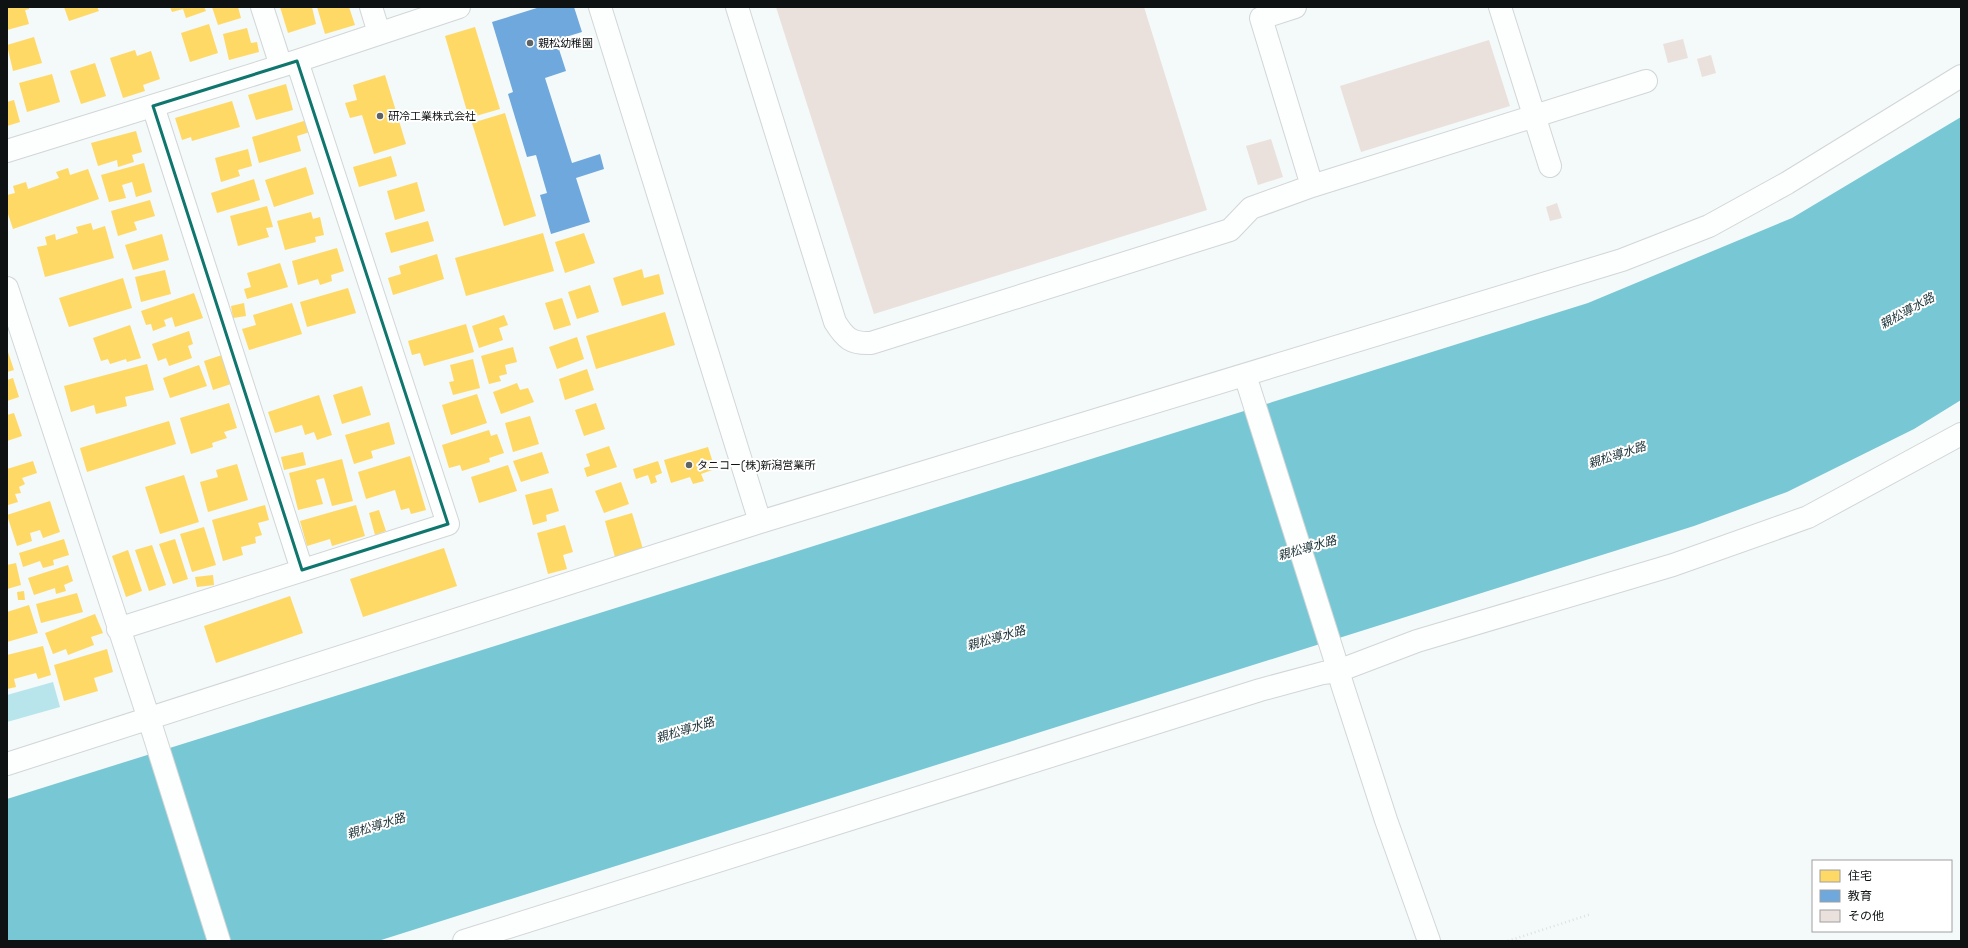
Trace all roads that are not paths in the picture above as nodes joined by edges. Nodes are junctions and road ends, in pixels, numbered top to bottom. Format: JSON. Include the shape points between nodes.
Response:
{"nodes":[{"id":1,"x":262,"y":7,"type":"edge"},
{"id":2,"x":371,"y":7,"type":"edge"},
{"id":3,"x":459,"y":7,"type":"edge"},
{"id":4,"x":600,"y":7,"type":"edge"},
{"id":5,"x":737,"y":7,"type":"edge"},
{"id":6,"x":1295,"y":7,"type":"edge"},
{"id":7,"x":1500,"y":7,"type":"edge"},
{"id":8,"x":1259,"y":12,"type":"edge"},
{"id":9,"x":379,"y":33,"type":"junction"},
{"id":10,"x":289,"y":64,"type":"junction"},
{"id":11,"x":1961,"y":76,"type":"edge"},
{"id":12,"x":1646,"y":81,"type":"dead end"},
{"id":13,"x":153,"y":106,"type":"junction"},
{"id":14,"x":1534,"y":116,"type":"junction"},
{"id":15,"x":7,"y":151,"type":"edge"},
{"id":16,"x":1550,"y":166,"type":"dead end"},
{"id":17,"x":1312,"y":186,"type":"junction"},
{"id":18,"x":7,"y":288,"type":"edge"},
{"id":19,"x":1244,"y":375,"type":"junction"},
{"id":20,"x":1961,"y":434,"type":"edge"},
{"id":21,"x":760,"y":522,"type":"junction"},
{"id":22,"x":302,"y":570,"type":"junction"},
{"id":23,"x":118,"y":629,"type":"junction"},
{"id":24,"x":1336,"y":663,"type":"junction"},
{"id":25,"x":149,"y":719,"type":"junction"},
{"id":26,"x":7,"y":764,"type":"edge"},
{"id":27,"x":219,"y":941,"type":"edge"},
{"id":28,"x":464,"y":941,"type":"edge"},
{"id":29,"x":1429,"y":941,"type":"edge"}],
"edges":[{"from":1,"to":10,"type":"street"},
{"from":2,"to":9,"type":"street"},
{"from":3,"to":9,"type":"street"},
{"from":4,"to":21,"type":"street"},
{"from":5,"to":17,"type":"street","via":[[835,322],[844,337],[858,344],[871,344],[1230,230],[1251,208]]},
{"from":6,"to":8,"type":"street"},
{"from":7,"to":14,"type":"street"},
{"from":8,"to":17,"type":"street"},
{"from":9,"to":10,"type":"street"},
{"from":10,"to":13,"type":"street"},
{"from":10,"to":22,"type":"street","via":[[448,524]]},
{"from":11,"to":19,"type":"street","via":[[1787,184],[1709,226],[1622,260]]},
{"from":12,"to":14,"type":"street"},
{"from":13,"to":15,"type":"street"},
{"from":13,"to":22,"type":"street"},
{"from":14,"to":16,"type":"street"},
{"from":14,"to":17,"type":"street"},
{"from":18,"to":23,"type":"street"},
{"from":19,"to":21,"type":"street"},
{"from":19,"to":24,"type":"street"},
{"from":20,"to":24,"type":"street","via":[[1808,517],[1673,565]]},
{"from":21,"to":25,"type":"street"},
{"from":22,"to":23,"type":"street"},
{"from":23,"to":25,"type":"street"},
{"from":24,"to":28,"type":"street","via":[[1323,673],[1260,690]]},
{"from":24,"to":29,"type":"street","via":[[1386,820]]},
{"from":25,"to":26,"type":"street"},
{"from":25,"to":27,"type":"street"}]}
